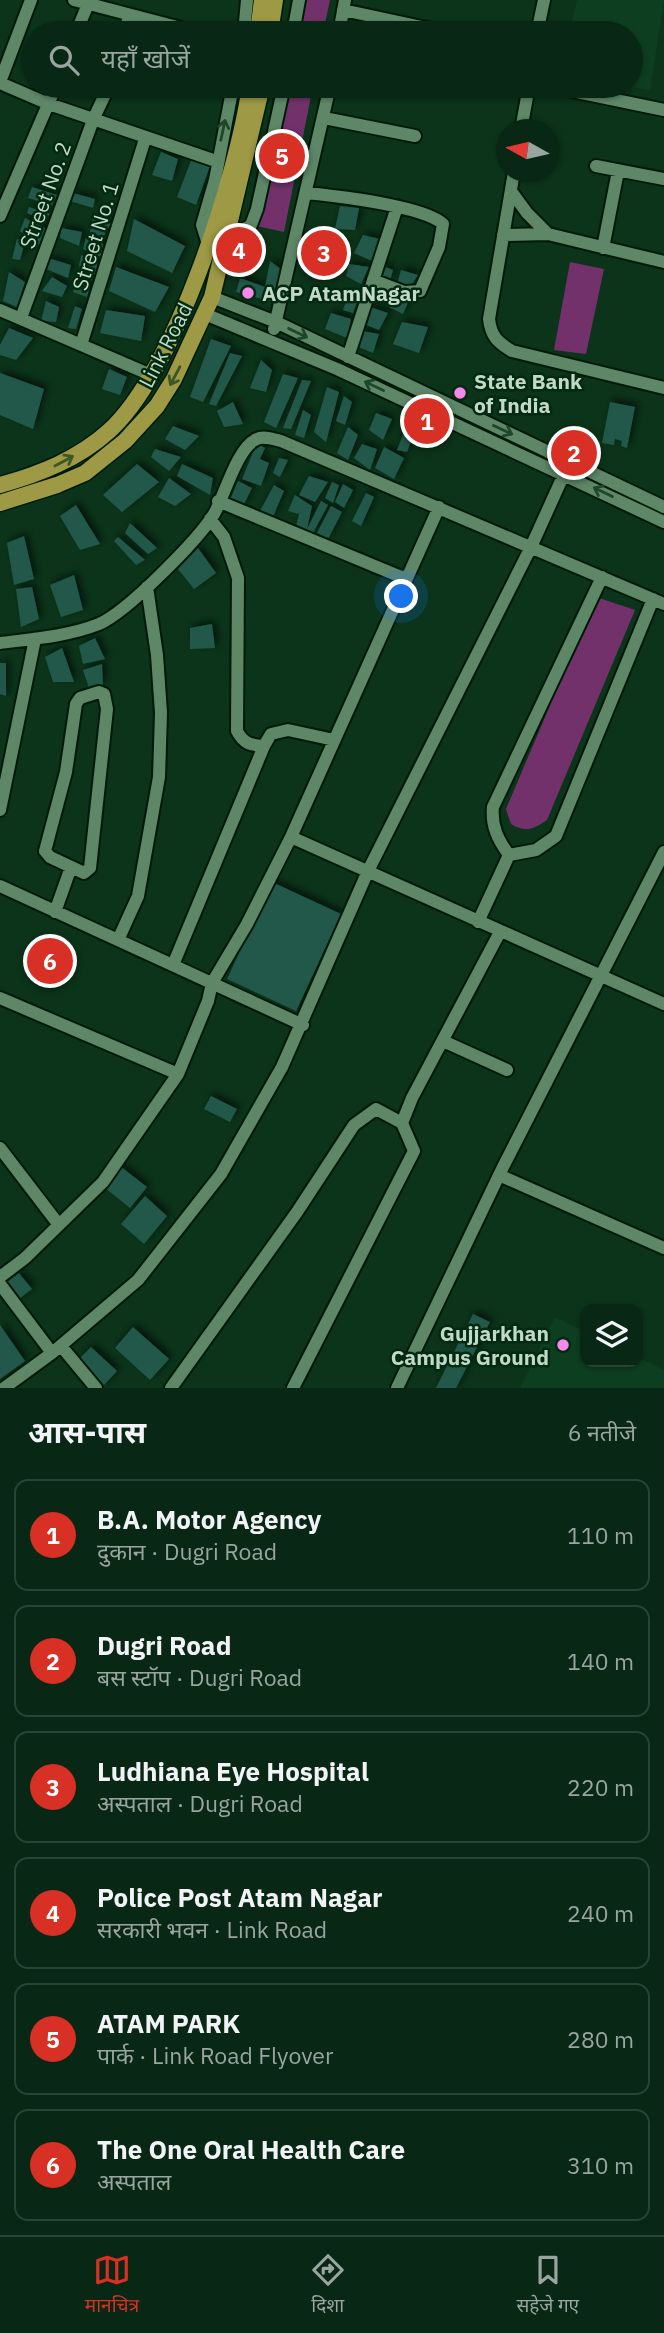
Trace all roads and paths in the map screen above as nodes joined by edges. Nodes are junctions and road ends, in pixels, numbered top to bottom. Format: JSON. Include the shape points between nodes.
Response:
{"nodes":[{"id":1,"x":31,"y":0,"type":"edge"},
{"id":2,"x":74,"y":0,"type":"edge"},
{"id":3,"x":247,"y":0,"type":"edge"},
{"id":4,"x":262,"y":0,"type":"edge"},
{"id":5,"x":275,"y":0,"type":"edge"},
{"id":6,"x":299,"y":0,"type":"edge"},
{"id":7,"x":544,"y":0,"type":"edge"},
{"id":8,"x":88,"y":4,"type":"junction"},
{"id":9,"x":344,"y":5,"type":"edge"},
{"id":10,"x":129,"y":15,"type":"junction"},
{"id":11,"x":23,"y":21,"type":"edge"},
{"id":12,"x":81,"y":21,"type":"edge"},
{"id":13,"x":128,"y":21,"type":"edge"},
{"id":14,"x":153,"y":21,"type":"edge"},
{"id":15,"x":245,"y":21,"type":"edge"},
{"id":16,"x":259,"y":21,"type":"edge"},
{"id":17,"x":272,"y":21,"type":"edge"},
{"id":18,"x":295,"y":21,"type":"edge"},
{"id":19,"x":405,"y":21,"type":"edge"},
{"id":20,"x":540,"y":21,"type":"edge"},
{"id":21,"x":21,"y":27,"type":"edge"},
{"id":22,"x":0,"y":83,"type":"edge"},
{"id":23,"x":21,"y":92,"type":"edge"},
{"id":24,"x":35,"y":98,"type":"edge"},
{"id":25,"x":51,"y":98,"type":"edge"},
{"id":26,"x":103,"y":98,"type":"edge"},
{"id":27,"x":230,"y":98,"type":"edge"},
{"id":28,"x":247,"y":98,"type":"edge"},
{"id":29,"x":259,"y":98,"type":"edge"},
{"id":30,"x":281,"y":98,"type":"edge"},
{"id":31,"x":328,"y":98,"type":"edge"},
{"id":32,"x":527,"y":98,"type":"edge"},
{"id":33,"x":606,"y":98,"type":"edge"},
{"id":34,"x":49,"y":104,"type":"junction"},
{"id":35,"x":664,"y":110,"type":"edge"},
{"id":36,"x":324,"y":118,"type":"junction"},
{"id":37,"x":524,"y":119,"type":"edge"},
{"id":38,"x":93,"y":120,"type":"junction"},
{"id":39,"x":415,"y":136,"type":"dead end"},
{"id":40,"x":145,"y":139,"type":"junction"},
{"id":41,"x":216,"y":162,"type":"junction"},
{"id":42,"x":596,"y":166,"type":"dead end"},
{"id":43,"x":618,"y":171,"type":"junction"},
{"id":44,"x":664,"y":178,"type":"edge"},
{"id":45,"x":512,"y":182,"type":"edge"},
{"id":46,"x":511,"y":191,"type":"junction"},
{"id":47,"x":307,"y":193,"type":"junction"},
{"id":48,"x":397,"y":207,"type":"junction"},
{"id":49,"x":0,"y":216,"type":"edge"},
{"id":50,"x":548,"y":234,"type":"junction"},
{"id":51,"x":503,"y":235,"type":"junction"},
{"id":52,"x":225,"y":241,"type":"junction"},
{"id":53,"x":208,"y":244,"type":"junction"},
{"id":54,"x":603,"y":248,"type":"junction"},
{"id":55,"x":664,"y":262,"type":"edge"},
{"id":56,"x":373,"y":280,"type":"junction"},
{"id":57,"x":212,"y":297,"type":"junction"},
{"id":58,"x":0,"y":310,"type":"edge"},
{"id":59,"x":205,"y":314,"type":"junction"},
{"id":60,"x":21,"y":318,"type":"junction"},
{"id":61,"x":276,"y":322,"type":"junction"},
{"id":62,"x":271,"y":339,"type":"junction"},
{"id":63,"x":80,"y":345,"type":"junction"},
{"id":64,"x":348,"y":357,"type":"junction"},
{"id":65,"x":152,"y":375,"type":"junction"},
{"id":66,"x":664,"y":388,"type":"edge"},
{"id":67,"x":567,"y":467,"type":"junction"},
{"id":68,"x":0,"y":485,"type":"edge"},
{"id":69,"x":218,"y":501,"type":"junction"},
{"id":70,"x":0,"y":503,"type":"edge"},
{"id":71,"x":439,"y":507,"type":"junction"},
{"id":72,"x":664,"y":508,"type":"edge"},
{"id":73,"x":210,"y":519,"type":"junction"},
{"id":74,"x":664,"y":522,"type":"edge"},
{"id":75,"x":531,"y":547,"type":"junction"},
{"id":76,"x":602,"y":577,"type":"junction"},
{"id":77,"x":406,"y":579,"type":"junction"},
{"id":78,"x":147,"y":587,"type":"junction"},
{"id":79,"x":658,"y":602,"type":"edge"},
{"id":80,"x":35,"y":639,"type":"junction"},
{"id":81,"x":0,"y":643,"type":"edge"},
{"id":82,"x":334,"y":740,"type":"junction"},
{"id":83,"x":264,"y":746,"type":"junction"},
{"id":84,"x":0,"y":810,"type":"edge"},
{"id":85,"x":291,"y":838,"type":"junction"},
{"id":86,"x":664,"y":852,"type":"edge"},
{"id":87,"x":509,"y":855,"type":"junction"},
{"id":88,"x":71,"y":867,"type":"junction"},
{"id":89,"x":368,"y":871,"type":"junction"},
{"id":90,"x":0,"y":886,"type":"edge"},
{"id":91,"x":55,"y":912,"type":"junction"},
{"id":92,"x":478,"y":922,"type":"junction"},
{"id":93,"x":500,"y":932,"type":"junction"},
{"id":94,"x":118,"y":940,"type":"junction"},
{"id":95,"x":173,"y":965,"type":"junction"},
{"id":96,"x":601,"y":979,"type":"junction"},
{"id":97,"x":212,"y":983,"type":"junction"},
{"id":98,"x":0,"y":998,"type":"edge"},
{"id":99,"x":664,"y":1004,"type":"edge"},
{"id":100,"x":303,"y":1025,"type":"junction"},
{"id":101,"x":443,"y":1041,"type":"junction"},
{"id":102,"x":507,"y":1070,"type":"dead end"},
{"id":103,"x":178,"y":1074,"type":"junction"},
{"id":104,"x":402,"y":1123,"type":"junction"},
{"id":105,"x":0,"y":1148,"type":"edge"},
{"id":106,"x":499,"y":1175,"type":"junction"},
{"id":107,"x":59,"y":1225,"type":"junction"},
{"id":108,"x":663,"y":1246,"type":"edge"},
{"id":109,"x":0,"y":1277,"type":"edge"},
{"id":110,"x":0,"y":1284,"type":"edge"},
{"id":111,"x":56,"y":1349,"type":"junction"},
{"id":112,"x":4,"y":1388,"type":"edge"},
{"id":113,"x":96,"y":1388,"type":"edge"},
{"id":114,"x":171,"y":1388,"type":"edge"},
{"id":115,"x":293,"y":1388,"type":"edge"},
{"id":116,"x":397,"y":1388,"type":"edge"}],
"edges":[{"from":1,"to":11,"type":"street"},
{"from":2,"to":8,"type":"street"},
{"from":3,"to":15,"type":"street"},
{"from":4,"to":16,"type":"main road"},
{"from":5,"to":17,"type":"main road"},
{"from":6,"to":18,"type":"street"},
{"from":7,"to":20,"type":"street"},
{"from":8,"to":10,"type":"street"},
{"from":8,"to":12,"type":"street"},
{"from":9,"to":19,"type":"street"},
{"from":10,"to":13,"type":"street"},
{"from":10,"to":14,"type":"street"},
{"from":21,"to":22,"type":"street"},
{"from":22,"to":23,"type":"street"},
{"from":24,"to":34,"type":"street"},
{"from":25,"to":34,"type":"street"},
{"from":26,"to":38,"type":"street","name":"Street No. 2"},
{"from":41,"to":27,"type":"street","one_way":true},
{"from":28,"to":53,"type":"main road","name":"Link Road"},
{"from":29,"to":52,"type":"main road","name":"Link Road"},
{"from":30,"to":52,"type":"street","via":[[251,225]]},
{"from":31,"to":36,"type":"street"},
{"from":32,"to":37,"type":"street"},
{"from":33,"to":35,"type":"street"},
{"from":34,"to":38,"type":"street"},
{"from":34,"to":49,"type":"street"},
{"from":36,"to":39,"type":"street"},
{"from":36,"to":47,"type":"street"},
{"from":38,"to":40,"type":"street"},
{"from":38,"to":60,"type":"street","name":"Street No. 2"},
{"from":40,"to":41,"type":"street"},
{"from":40,"to":63,"type":"street","name":"Street No. 1"},
{"from":41,"to":53,"type":"street","via":[[202,225]]},
{"from":42,"to":43,"type":"street"},
{"from":43,"to":44,"type":"street"},
{"from":43,"to":54,"type":"street"},
{"from":45,"to":46,"type":"street"},
{"from":46,"to":50,"type":"street"},
{"from":46,"to":51,"type":"street"},
{"from":47,"to":48,"type":"street"},
{"from":47,"to":61,"type":"street"},
{"from":48,"to":56,"type":"street"},
{"from":48,"to":56,"type":"street","via":[[441,222],[439,247],[420,291],[404,292]]},
{"from":50,"to":51,"type":"street"},
{"from":50,"to":54,"type":"street"},
{"from":51,"to":66,"type":"street","via":[[489,319],[498,342],[512,351]]},
{"from":52,"to":57,"type":"main road","name":"Link Road"},
{"from":53,"to":65,"type":"main road","name":"Link Road"},
{"from":54,"to":55,"type":"street"},
{"from":56,"to":64,"type":"street"},
{"from":57,"to":59,"type":"main road","name":"Link Road"},
{"from":57,"to":61,"type":"street"},
{"from":58,"to":60,"type":"street"},
{"from":59,"to":62,"type":"street"},
{"from":59,"to":70,"type":"main road","name":"Link Road","one_way":true,"via":[[157,406],[125,442],[85,473]]},
{"from":60,"to":63,"type":"street"},
{"from":61,"to":62,"type":"street"},
{"from":61,"to":64,"type":"street","one_way":true},
{"from":67,"to":62,"type":"street","one_way":true},
{"from":63,"to":65,"type":"street"},
{"from":64,"to":67,"type":"street","one_way":true},
{"from":68,"to":65,"type":"main road","name":"Link Road","one_way":true,"via":[[80,453],[109,431]]},
{"from":67,"to":72,"type":"street"},
{"from":74,"to":67,"type":"street","one_way":true},
{"from":67,"to":75,"type":"street"},
{"from":69,"to":71,"type":"street","via":[[251,443],[262,438],[281,441]]},
{"from":69,"to":73,"type":"street"},
{"from":69,"to":77,"type":"street"},
{"from":71,"to":75,"type":"street"},
{"from":71,"to":77,"type":"street"},
{"from":73,"to":78,"type":"street"},
{"from":73,"to":83,"type":"street","via":[[224,537],[238,578],[237,731],[249,745]]},
{"from":75,"to":76,"type":"street"},
{"from":75,"to":89,"type":"street"},
{"from":76,"to":79,"type":"street"},
{"from":76,"to":87,"type":"street","via":[[494,807],[492,820]]},
{"from":77,"to":82,"type":"street"},
{"from":78,"to":80,"type":"street","via":[[101,623]]},
{"from":78,"to":94,"type":"street","via":[[161,713],[159,776],[138,896]]},
{"from":79,"to":87,"type":"street","via":[[556,836],[536,850]]},
{"from":80,"to":81,"type":"street"},
{"from":80,"to":84,"type":"street"},
{"from":82,"to":83,"type":"street","via":[[279,731],[271,734]]},
{"from":82,"to":85,"type":"street"},
{"from":83,"to":95,"type":"street"},
{"from":85,"to":89,"type":"street"},
{"from":85,"to":97,"type":"street"},
{"from":86,"to":96,"type":"street"},
{"from":87,"to":92,"type":"street"},
{"from":88,"to":88,"type":"street","via":[[45,850],[66,772],[76,704],[99,692],[104,694],[107,709],[90,868],[84,873]]},
{"from":88,"to":91,"type":"street"},
{"from":89,"to":92,"type":"street"},
{"from":89,"to":100,"type":"street"},
{"from":90,"to":91,"type":"street"},
{"from":91,"to":94,"type":"street"},
{"from":92,"to":93,"type":"street"},
{"from":93,"to":96,"type":"street"},
{"from":93,"to":101,"type":"street"},
{"from":94,"to":95,"type":"street"},
{"from":95,"to":97,"type":"street"},
{"from":96,"to":99,"type":"street"},
{"from":96,"to":106,"type":"street"},
{"from":97,"to":100,"type":"street"},
{"from":97,"to":103,"type":"street"},
{"from":98,"to":103,"type":"street"},
{"from":100,"to":111,"type":"street","via":[[221,1174],[138,1280]]},
{"from":101,"to":102,"type":"street"},
{"from":101,"to":104,"type":"street"},
{"from":103,"to":107,"type":"street","via":[[103,1182]]},
{"from":104,"to":114,"type":"street","via":[[376,1109],[354,1125]]},
{"from":104,"to":115,"type":"street","via":[[414,1151]]},
{"from":105,"to":107,"type":"street"},
{"from":106,"to":108,"type":"street"},
{"from":106,"to":116,"type":"street"},
{"from":107,"to":109,"type":"street"},
{"from":110,"to":111,"type":"street"},
{"from":111,"to":112,"type":"street"},
{"from":111,"to":113,"type":"street"}]}
